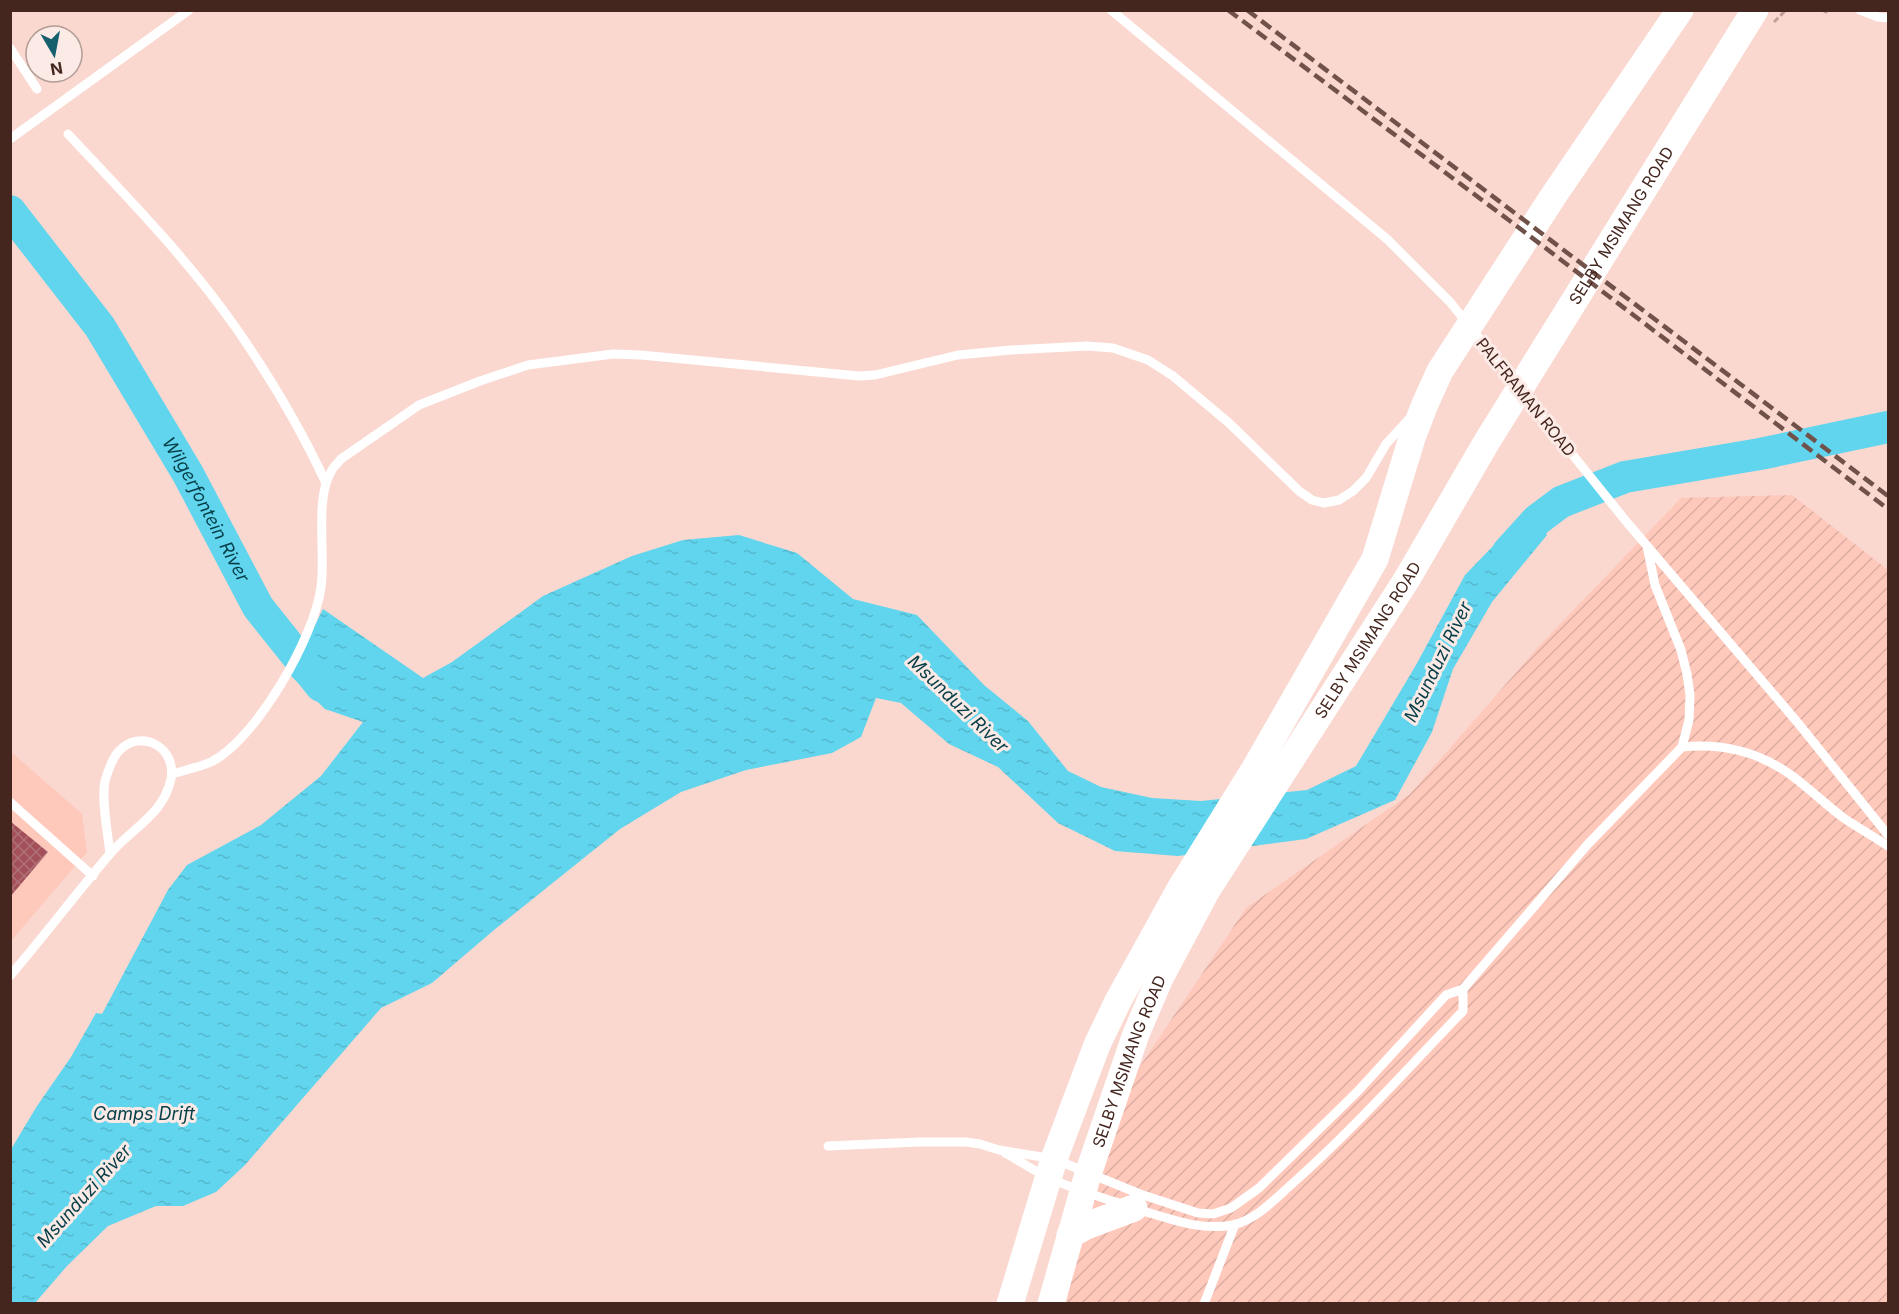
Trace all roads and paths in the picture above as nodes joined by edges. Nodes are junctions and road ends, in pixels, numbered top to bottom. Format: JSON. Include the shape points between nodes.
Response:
{"nodes":[{"id":1,"x":189,"y":10,"type":"edge"},
{"id":2,"x":1111,"y":10,"type":"edge"},
{"id":3,"x":1680,"y":10,"type":"edge"},
{"id":4,"x":1822,"y":10,"type":"edge"},
{"id":5,"x":1827,"y":10,"type":"edge"},
{"id":6,"x":1860,"y":10,"type":"edge"},
{"id":7,"x":1753,"y":15,"type":"edge"},
{"id":8,"x":1888,"y":18,"type":"edge"},
{"id":9,"x":10,"y":48,"type":"edge"},
{"id":10,"x":38,"y":89,"type":"dead end"},
{"id":11,"x":68,"y":134,"type":"dead end"},
{"id":12,"x":14,"y":136,"type":"edge"},
{"id":13,"x":1425,"y":404,"type":"junction"},
{"id":14,"x":326,"y":483,"type":"junction"},
{"id":15,"x":1647,"y":546,"type":"junction"},
{"id":16,"x":1682,"y":747,"type":"junction"},
{"id":17,"x":172,"y":774,"type":"junction"},
{"id":18,"x":1266,"y":774,"type":"junction"},
{"id":19,"x":10,"y":802,"type":"edge"},
{"id":20,"x":1888,"y":835,"type":"edge"},
{"id":21,"x":1888,"y":846,"type":"edge"},
{"id":22,"x":110,"y":854,"type":"junction"},
{"id":23,"x":93,"y":876,"type":"junction"},
{"id":24,"x":10,"y":976,"type":"edge"},
{"id":25,"x":1463,"y":989,"type":"junction"},
{"id":26,"x":828,"y":1146,"type":"dead end"},
{"id":27,"x":999,"y":1150,"type":"junction"},
{"id":28,"x":1069,"y":1174,"type":"junction"},
{"id":29,"x":1134,"y":1208,"type":"junction"},
{"id":30,"x":1235,"y":1224,"type":"junction"},
{"id":31,"x":1070,"y":1235,"type":"junction"},
{"id":32,"x":1010,"y":1304,"type":"edge"},
{"id":33,"x":1052,"y":1304,"type":"edge"},
{"id":34,"x":1204,"y":1304,"type":"edge"}],
"edges":[{"from":1,"to":12,"type":"lane"},
{"from":2,"to":15,"type":"lane","name":"PALFRAMAN ROAD","via":[[1387,239],[1450,302]]},
{"from":3,"to":13,"type":"main road","name":"SELBY MSIMANG ROAD","via":[[1528,234],[1440,371]]},
{"from":4,"to":5,"type":"path"},
{"from":6,"to":8,"type":"lane"},
{"from":7,"to":18,"type":"main road","name":"SELBY MSIMANG ROAD","via":[[1486,443],[1407,579]]},
{"from":9,"to":10,"type":"lane"},
{"from":11,"to":14,"type":"lane","via":[[150,221],[235,327],[292,417]]},
{"from":13,"to":14,"type":"lane","via":[[1386,444],[1366,478],[1353,491],[1324,503],[1299,491],[1229,423],[1173,376],[1148,360],[1113,348],[1087,346],[958,355],[859,376],[613,354],[528,365],[439,396],[419,405],[341,459]]},
{"from":13,"to":18,"type":"main road","name":"SELBY MSIMANG ROAD","via":[[1375,559]]},
{"from":14,"to":17,"type":"lane","via":[[321,587],[316,611],[285,677],[261,716],[233,745],[212,762]]},
{"from":15,"to":16,"type":"lane","via":[[1655,585],[1687,674],[1689,720]]},
{"from":15,"to":20,"type":"lane","name":"PALFRAMAN ROAD"},
{"from":16,"to":21,"type":"lane","via":[[1703,745],[1749,752],[1791,775],[1845,819]]},
{"from":16,"to":25,"type":"lane","via":[[1588,844]]},
{"from":17,"to":22,"type":"lane","via":[[159,807]]},
{"from":17,"to":22,"type":"lane","via":[[168,755],[151,742],[139,740],[118,752],[105,783]]},
{"from":18,"to":28,"type":"main road","name":"SELBY MSIMANG ROAD","via":[[1160,978],[1115,1094]]},
{"from":18,"to":28,"type":"main road","name":"SELBY MSIMANG ROAD","via":[[1180,889],[1118,1001],[1097,1044]]},
{"from":19,"to":23,"type":"lane"},
{"from":22,"to":23,"type":"lane"},
{"from":23,"to":24,"type":"lane"},
{"from":25,"to":28,"type":"lane","via":[[1446,995],[1290,1159],[1231,1208],[1213,1214],[1185,1210]]},
{"from":25,"to":30,"type":"lane","via":[[1463,1011],[1388,1089],[1264,1209]]},
{"from":26,"to":27,"type":"lane","via":[[966,1142]]},
{"from":27,"to":28,"type":"lane"},
{"from":27,"to":28,"type":"lane"},
{"from":28,"to":29,"type":"lane"},
{"from":28,"to":31,"type":"main road","name":"SELBY MSIMANG ROAD"},
{"from":28,"to":32,"type":"main road","name":"SELBY MSIMANG ROAD"},
{"from":29,"to":30,"type":"lane","via":[[1197,1226]]},
{"from":29,"to":31,"type":"main road"},
{"from":30,"to":34,"type":"lane"},
{"from":31,"to":33,"type":"main road","name":"SELBY MSIMANG ROAD"}]}
